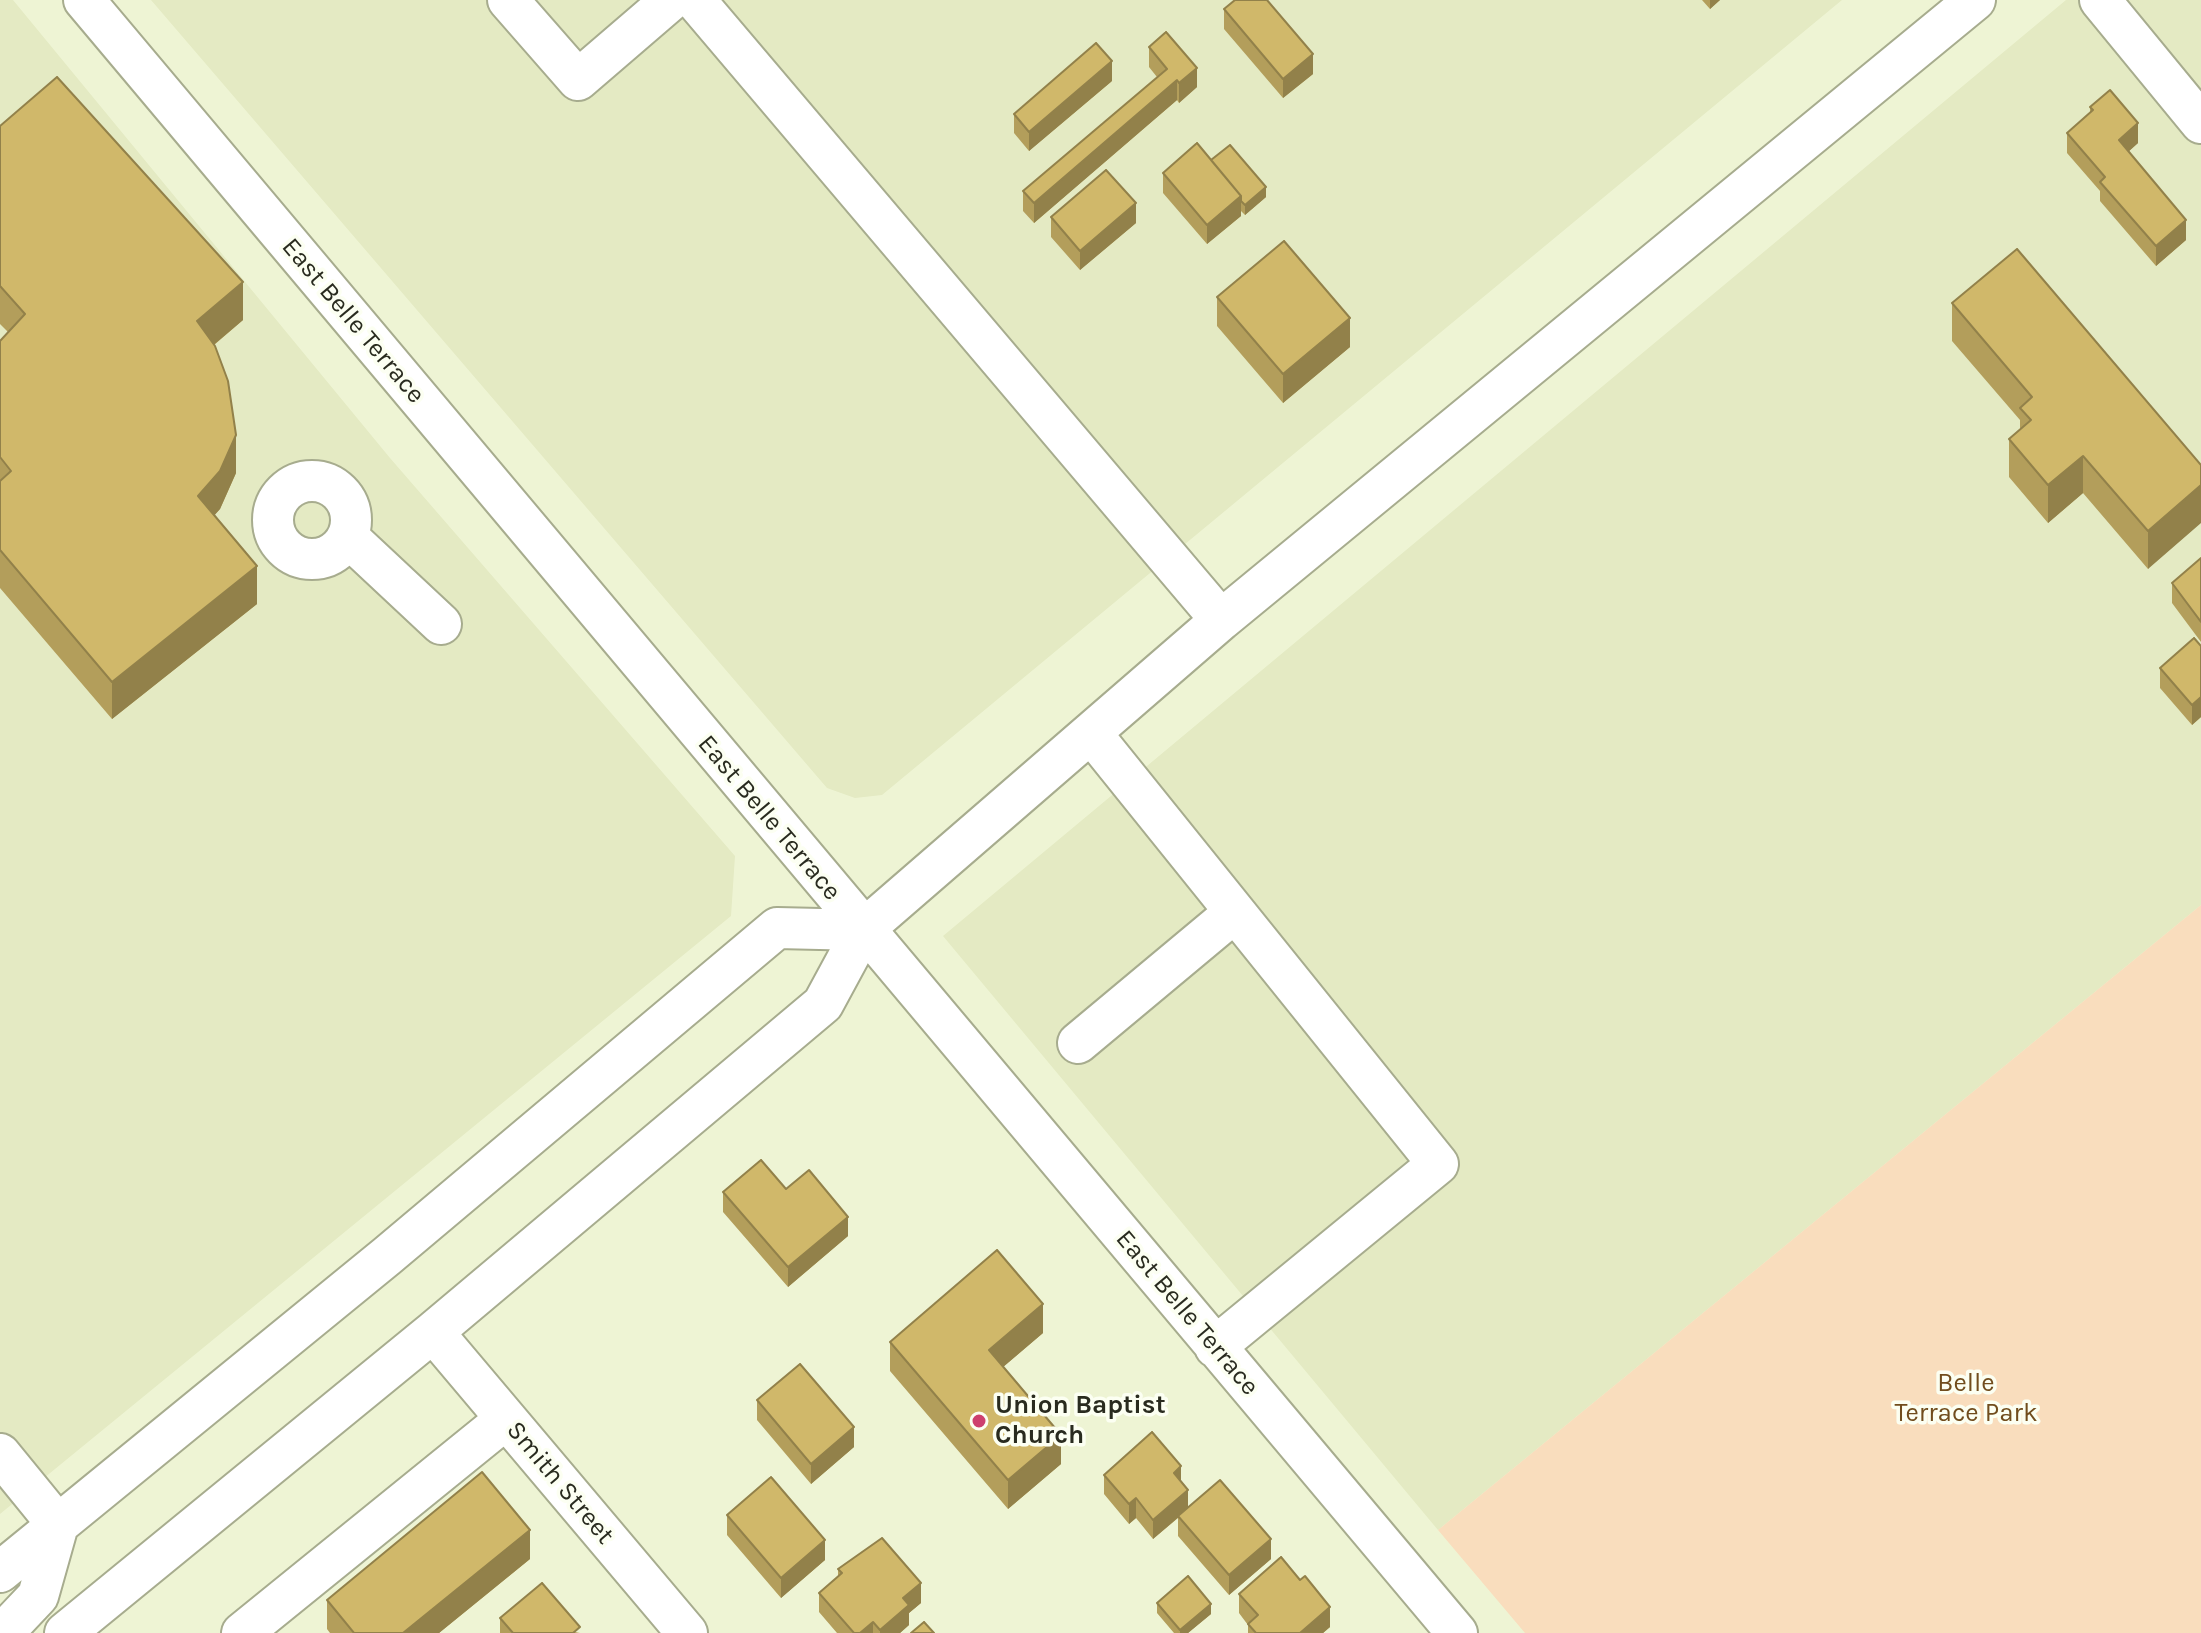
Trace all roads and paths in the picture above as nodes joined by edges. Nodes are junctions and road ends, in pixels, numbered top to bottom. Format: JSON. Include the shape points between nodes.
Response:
{"nodes":[{"id":1,"x":84,"y":0,"type":"edge"},
{"id":2,"x":508,"y":0,"type":"edge"},
{"id":3,"x":671,"y":0,"type":"edge"},
{"id":4,"x":695,"y":0,"type":"edge"},
{"id":5,"x":1975,"y":0,"type":"edge"},
{"id":6,"x":2100,"y":0,"type":"edge"},
{"id":7,"x":2201,"y":123,"type":"edge"},
{"id":8,"x":348,"y":537,"type":"dead end"},
{"id":9,"x":1221,"y":620,"type":"junction"},
{"id":10,"x":441,"y":624,"type":"dead end"},
{"id":11,"x":1091,"y":733,"type":"junction"},
{"id":12,"x":1235,"y":912,"type":"junction"},
{"id":13,"x":863,"y":930,"type":"junction"},
{"id":14,"x":1078,"y":1043,"type":"dead end"},
{"id":15,"x":433,"y":1332,"type":"junction"},
{"id":16,"x":1215,"y":1347,"type":"junction"},
{"id":17,"x":506,"y":1419,"type":"junction"},
{"id":18,"x":0,"y":1454,"type":"edge"},
{"id":19,"x":58,"y":1525,"type":"junction"},
{"id":20,"x":0,"y":1572,"type":"edge"},
{"id":21,"x":3,"y":1633,"type":"edge"},
{"id":22,"x":65,"y":1633,"type":"edge"},
{"id":23,"x":242,"y":1633,"type":"edge"},
{"id":24,"x":687,"y":1633,"type":"edge"},
{"id":25,"x":1457,"y":1633,"type":"edge"}],
"edges":[{"from":1,"to":13,"type":"street","name":"East Belle Terrace"},
{"from":2,"to":3,"type":"street","via":[[578,80]]},
{"from":4,"to":9,"type":"street"},
{"from":5,"to":9,"type":"street"},
{"from":6,"to":7,"type":"street"},
{"from":8,"to":10,"type":"street"},
{"from":9,"to":11,"type":"street"},
{"from":11,"to":12,"type":"street"},
{"from":11,"to":13,"type":"street"},
{"from":12,"to":14,"type":"street"},
{"from":12,"to":16,"type":"street","via":[[1438,1164]]},
{"from":13,"to":15,"type":"street","via":[[823,1004]]},
{"from":13,"to":16,"type":"street","name":"East Belle Terrace"},
{"from":13,"to":19,"type":"street","via":[[777,928]]},
{"from":15,"to":17,"type":"street","name":"Smith Street"},
{"from":15,"to":22,"type":"street"},
{"from":16,"to":25,"type":"street","name":"East Belle Terrace"},
{"from":17,"to":23,"type":"street"},
{"from":17,"to":24,"type":"street","name":"Smith Street"},
{"from":18,"to":19,"type":"street"},
{"from":19,"to":20,"type":"street"},
{"from":19,"to":21,"type":"street","via":[[38,1596]]}]}
